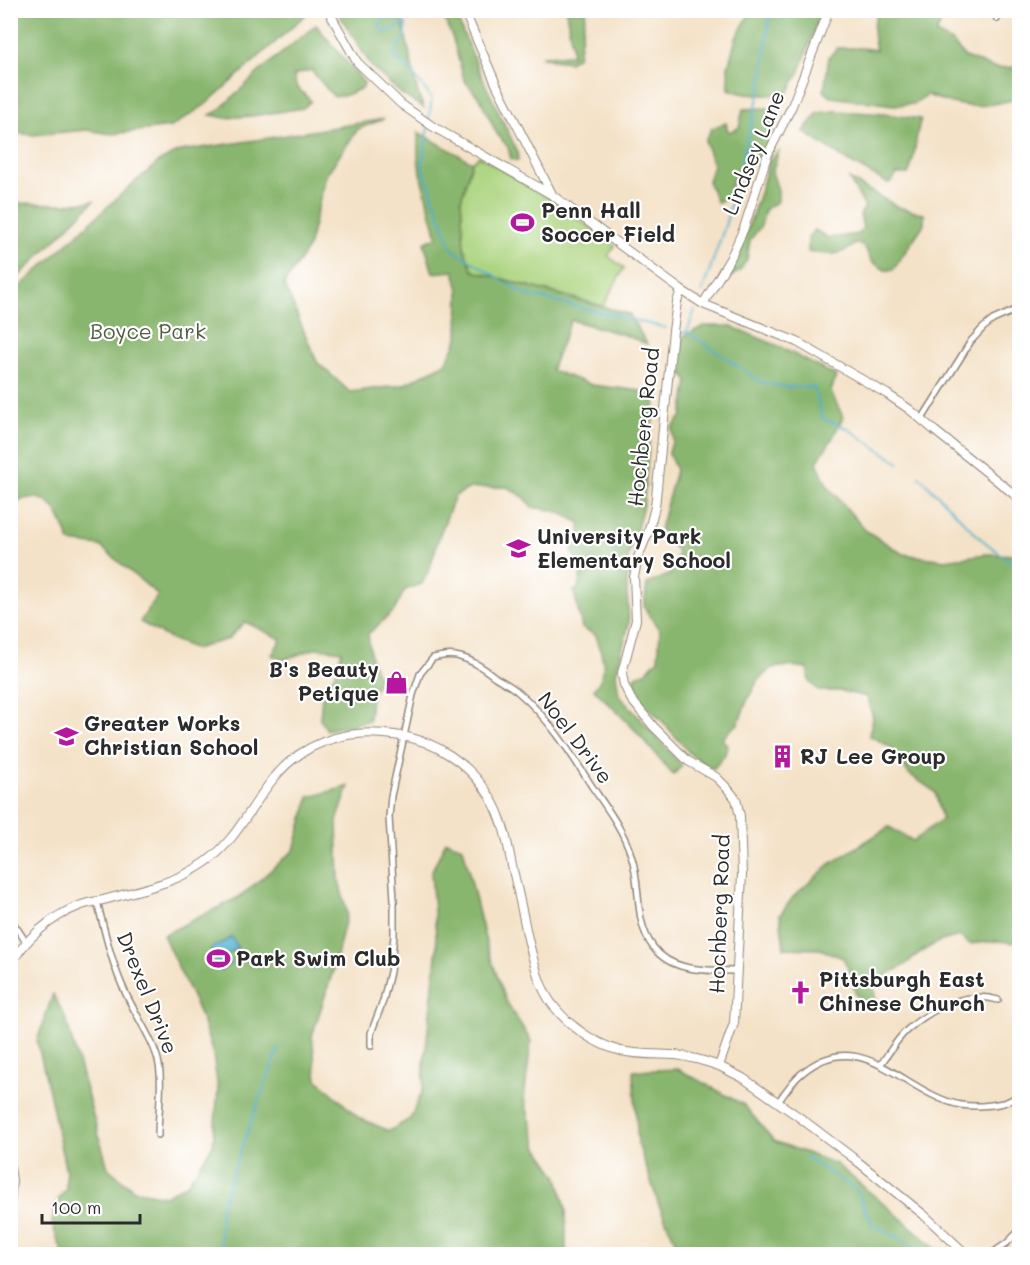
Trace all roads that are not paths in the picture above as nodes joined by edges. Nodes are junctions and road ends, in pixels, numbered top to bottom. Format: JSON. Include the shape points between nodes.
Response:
{"nodes":[{"id":1,"x":328,"y":10,"type":"edge"},
{"id":2,"x":464,"y":10,"type":"edge"},
{"id":3,"x":830,"y":10,"type":"edge"},
{"id":4,"x":1002,"y":10,"type":"edge"},
{"id":5,"x":997,"y":19,"type":"dead end"},
{"id":6,"x":552,"y":195,"type":"junction"},
{"id":7,"x":681,"y":290,"type":"junction"},
{"id":8,"x":703,"y":304,"type":"junction"},
{"id":9,"x":1020,"y":308,"type":"edge"},
{"id":10,"x":922,"y":419,"type":"junction"},
{"id":11,"x":1020,"y":499,"type":"edge"},
{"id":12,"x":405,"y":736,"type":"junction"},
{"id":13,"x":97,"y":901,"type":"junction"},
{"id":14,"x":10,"y":918,"type":"edge"},
{"id":15,"x":26,"y":942,"type":"junction"},
{"id":16,"x":10,"y":967,"type":"edge"},
{"id":17,"x":737,"y":971,"type":"junction"},
{"id":18,"x":998,"y":1000,"type":"dead end"},
{"id":19,"x":371,"y":1046,"type":"dead end"},
{"id":20,"x":881,"y":1064,"type":"junction"},
{"id":21,"x":719,"y":1066,"type":"junction"},
{"id":22,"x":1020,"y":1096,"type":"edge"},
{"id":23,"x":778,"y":1102,"type":"junction"},
{"id":24,"x":158,"y":1135,"type":"dead end"},
{"id":25,"x":10,"y":1167,"type":"edge"},
{"id":26,"x":10,"y":1203,"type":"edge"},
{"id":27,"x":1020,"y":1230,"type":"edge"},
{"id":28,"x":966,"y":1254,"type":"edge"},
{"id":29,"x":991,"y":1254,"type":"edge"}],
"edges":[{"from":1,"to":6,"type":"street","via":[[357,62],[401,104]]},
{"from":2,"to":6,"type":"street"},
{"from":3,"to":8,"type":"street","name":"Lindsey Lane","via":[[768,156],[744,228]]},
{"from":4,"to":5,"type":"street"},
{"from":6,"to":7,"type":"street"},
{"from":7,"to":8,"type":"street"},
{"from":7,"to":17,"type":"street","name":"Hochberg Road","via":[[673,331],[655,507],[634,577],[636,620],[622,673],[631,699],[653,726],[688,762],[716,777],[736,800],[742,864]]},
{"from":8,"to":10,"type":"street","via":[[797,342]]},
{"from":9,"to":10,"type":"street","via":[[993,320],[977,334]]},
{"from":10,"to":11,"type":"street"},
{"from":12,"to":13,"type":"street","via":[[350,734],[311,748],[272,780],[233,837],[206,862],[169,881]]},
{"from":12,"to":17,"type":"street","name":"Noel Drive","via":[[420,674],[433,658],[460,657],[518,692],[563,742],[625,837],[632,858],[640,924],[653,947],[673,964]]},
{"from":12,"to":19,"type":"street","name":"Noel Drive","via":[[389,817],[393,945]]},
{"from":12,"to":21,"type":"street","via":[[444,751],[463,765],[494,804],[509,850],[537,974],[552,1004],[564,1017],[585,1035],[609,1047]]},
{"from":13,"to":15,"type":"street","via":[[60,915]]},
{"from":13,"to":24,"type":"street","name":"Drexel Drive","via":[[115,968],[157,1054]]},
{"from":14,"to":15,"type":"street"},
{"from":15,"to":16,"type":"street"},
{"from":17,"to":21,"type":"street","name":"Hochberg Road","via":[[734,1023]]},
{"from":18,"to":20,"type":"street","via":[[974,997],[944,1006],[906,1031]]},
{"from":20,"to":22,"type":"street","via":[[926,1092],[962,1105],[1004,1103]]},
{"from":20,"to":23,"type":"street","via":[[853,1056],[832,1057],[801,1074]]},
{"from":21,"to":23,"type":"street"},
{"from":23,"to":28,"type":"street","via":[[870,1171]]},
{"from":25,"to":26,"type":"street"},
{"from":27,"to":29,"type":"street"}]}
